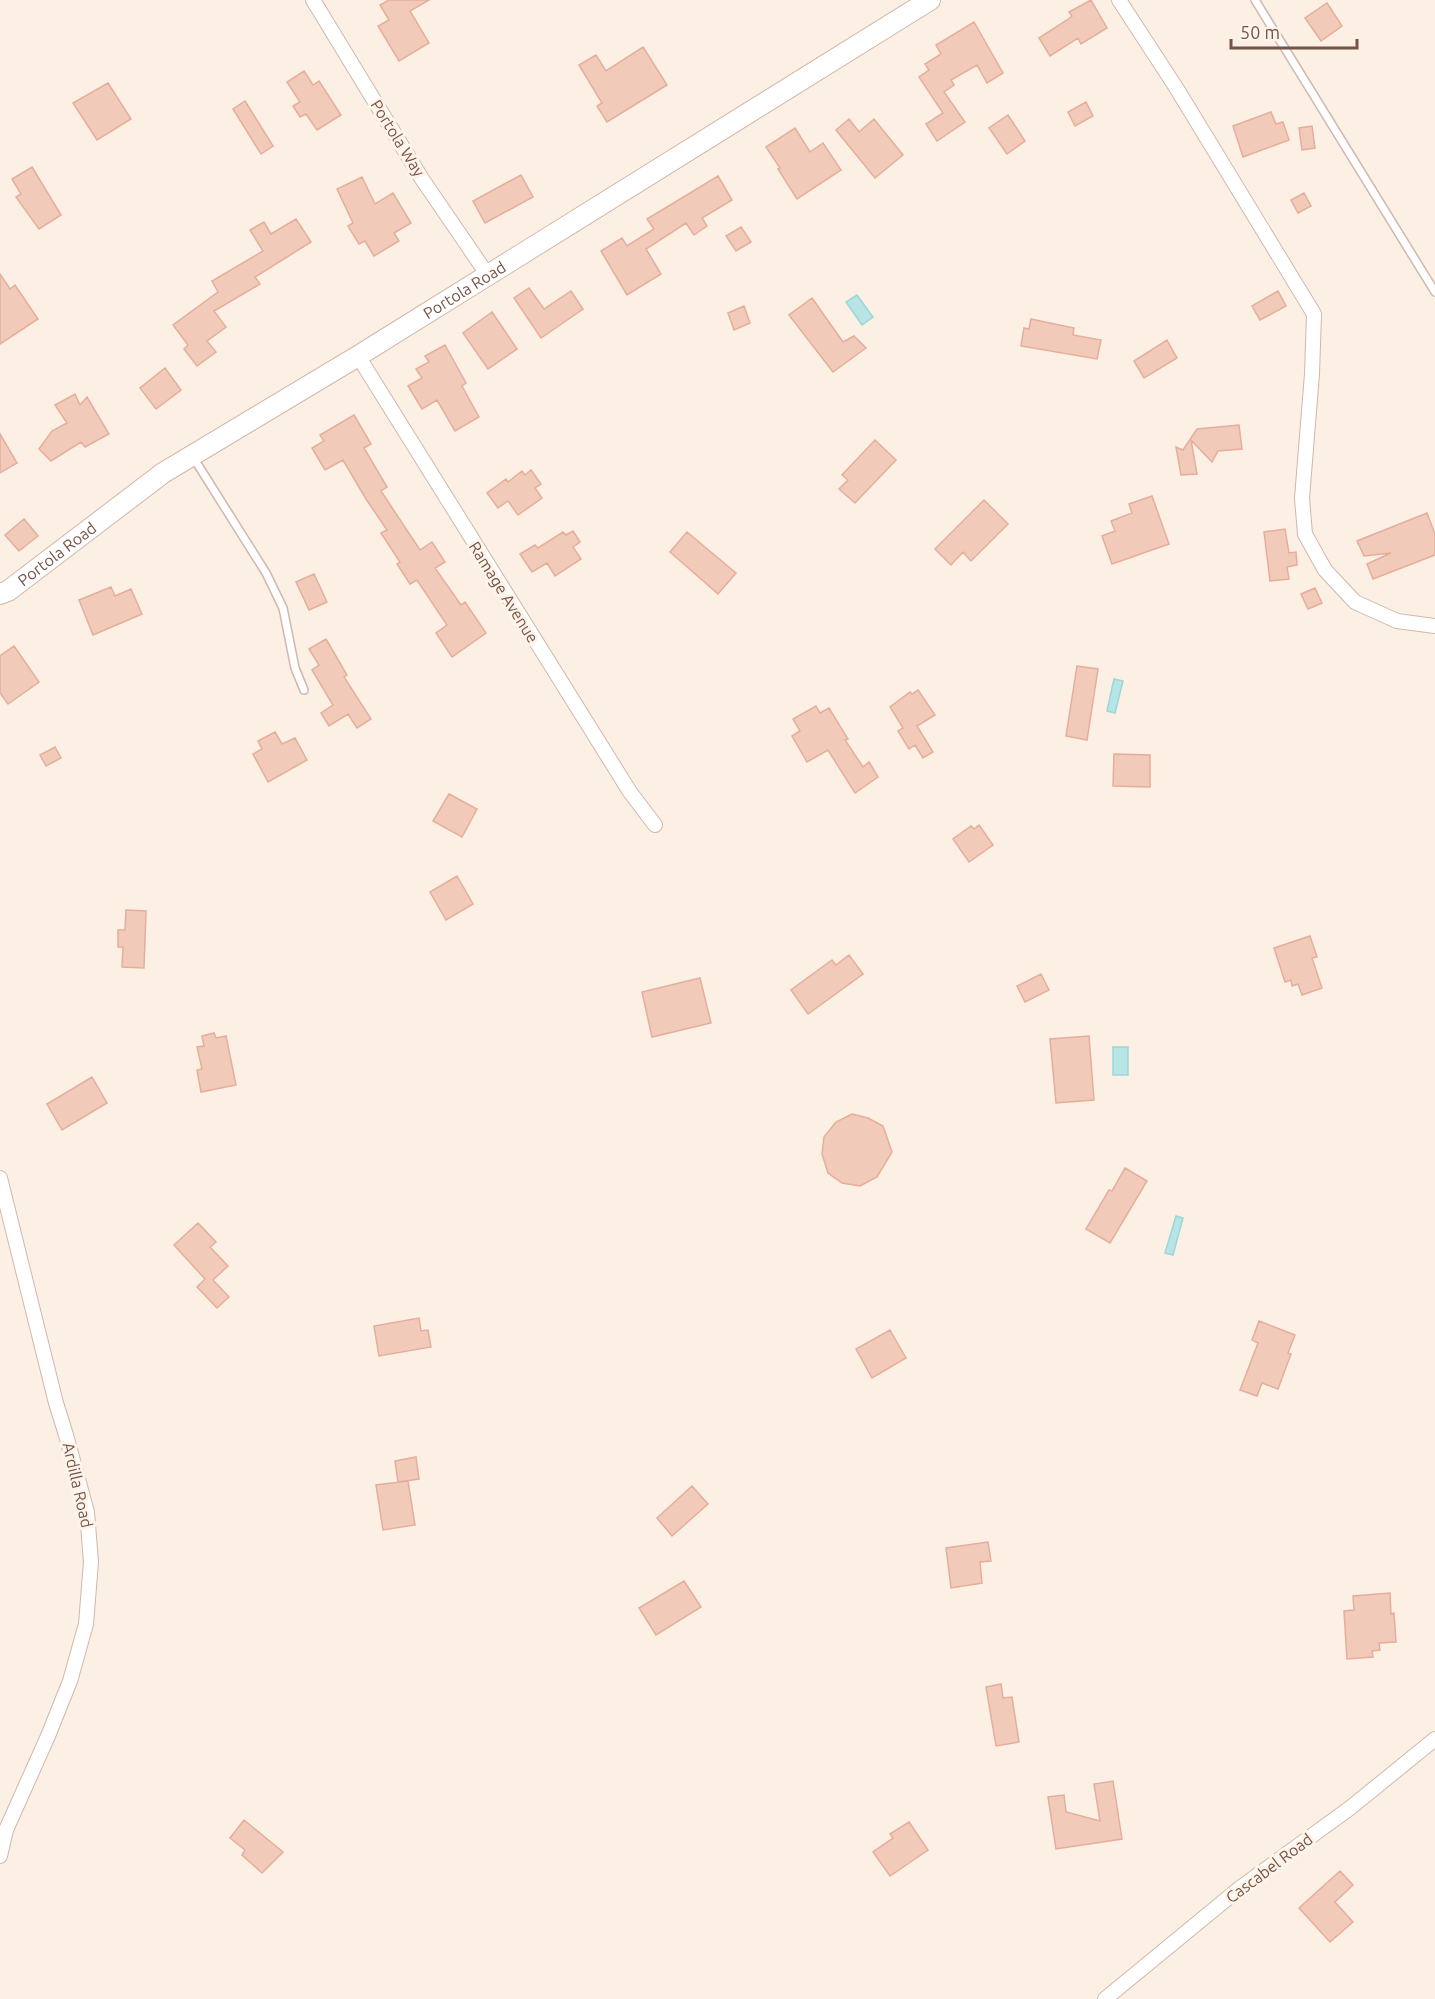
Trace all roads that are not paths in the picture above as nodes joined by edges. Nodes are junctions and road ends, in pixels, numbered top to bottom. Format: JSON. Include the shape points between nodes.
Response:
{"nodes":[{"id":1,"x":313,"y":0,"type":"edge"},
{"id":2,"x":930,"y":0,"type":"edge"},
{"id":3,"x":1119,"y":0,"type":"edge"},
{"id":4,"x":1255,"y":0,"type":"edge"},
{"id":5,"x":487,"y":274,"type":"junction"},
{"id":6,"x":1435,"y":292,"type":"edge"},
{"id":7,"x":358,"y":356,"type":"junction"},
{"id":8,"x":192,"y":456,"type":"junction"},
{"id":9,"x":3,"y":594,"type":"edge"},
{"id":10,"x":1435,"y":626,"type":"edge"},
{"id":11,"x":304,"y":690,"type":"dead end"},
{"id":12,"x":655,"y":825,"type":"dead end"},
{"id":13,"x":0,"y":1178,"type":"edge"},
{"id":14,"x":1435,"y":1739,"type":"edge"},
{"id":15,"x":0,"y":1856,"type":"edge"},
{"id":16,"x":1104,"y":1999,"type":"edge"}],
"edges":[{"from":1,"to":5,"type":"street","name":"Portola Way","via":[[422,178]]},
{"from":2,"to":5,"type":"street","name":"Portola Road"},
{"from":3,"to":10,"type":"street","via":[[1314,314],[1302,498],[1305,534],[1325,570],[1355,602],[1397,621]]},
{"from":4,"to":6,"type":"lane"},
{"from":5,"to":7,"type":"street","name":"Portola Road"},
{"from":7,"to":8,"type":"street","name":"Portola Road"},
{"from":7,"to":12,"type":"street","name":"Ramage Avenue","via":[[630,792]]},
{"from":8,"to":9,"type":"street","name":"Portola Road","via":[[163,473]]},
{"from":8,"to":11,"type":"lane","via":[[266,573],[283,608],[295,668]]},
{"from":13,"to":15,"type":"street","name":"Ardilla Road","via":[[87,1512],[91,1562],[86,1624],[70,1682],[6,1830]]},
{"from":14,"to":16,"type":"street","name":"Cascabel Road","via":[[1350,1808],[1240,1888]]}]}
